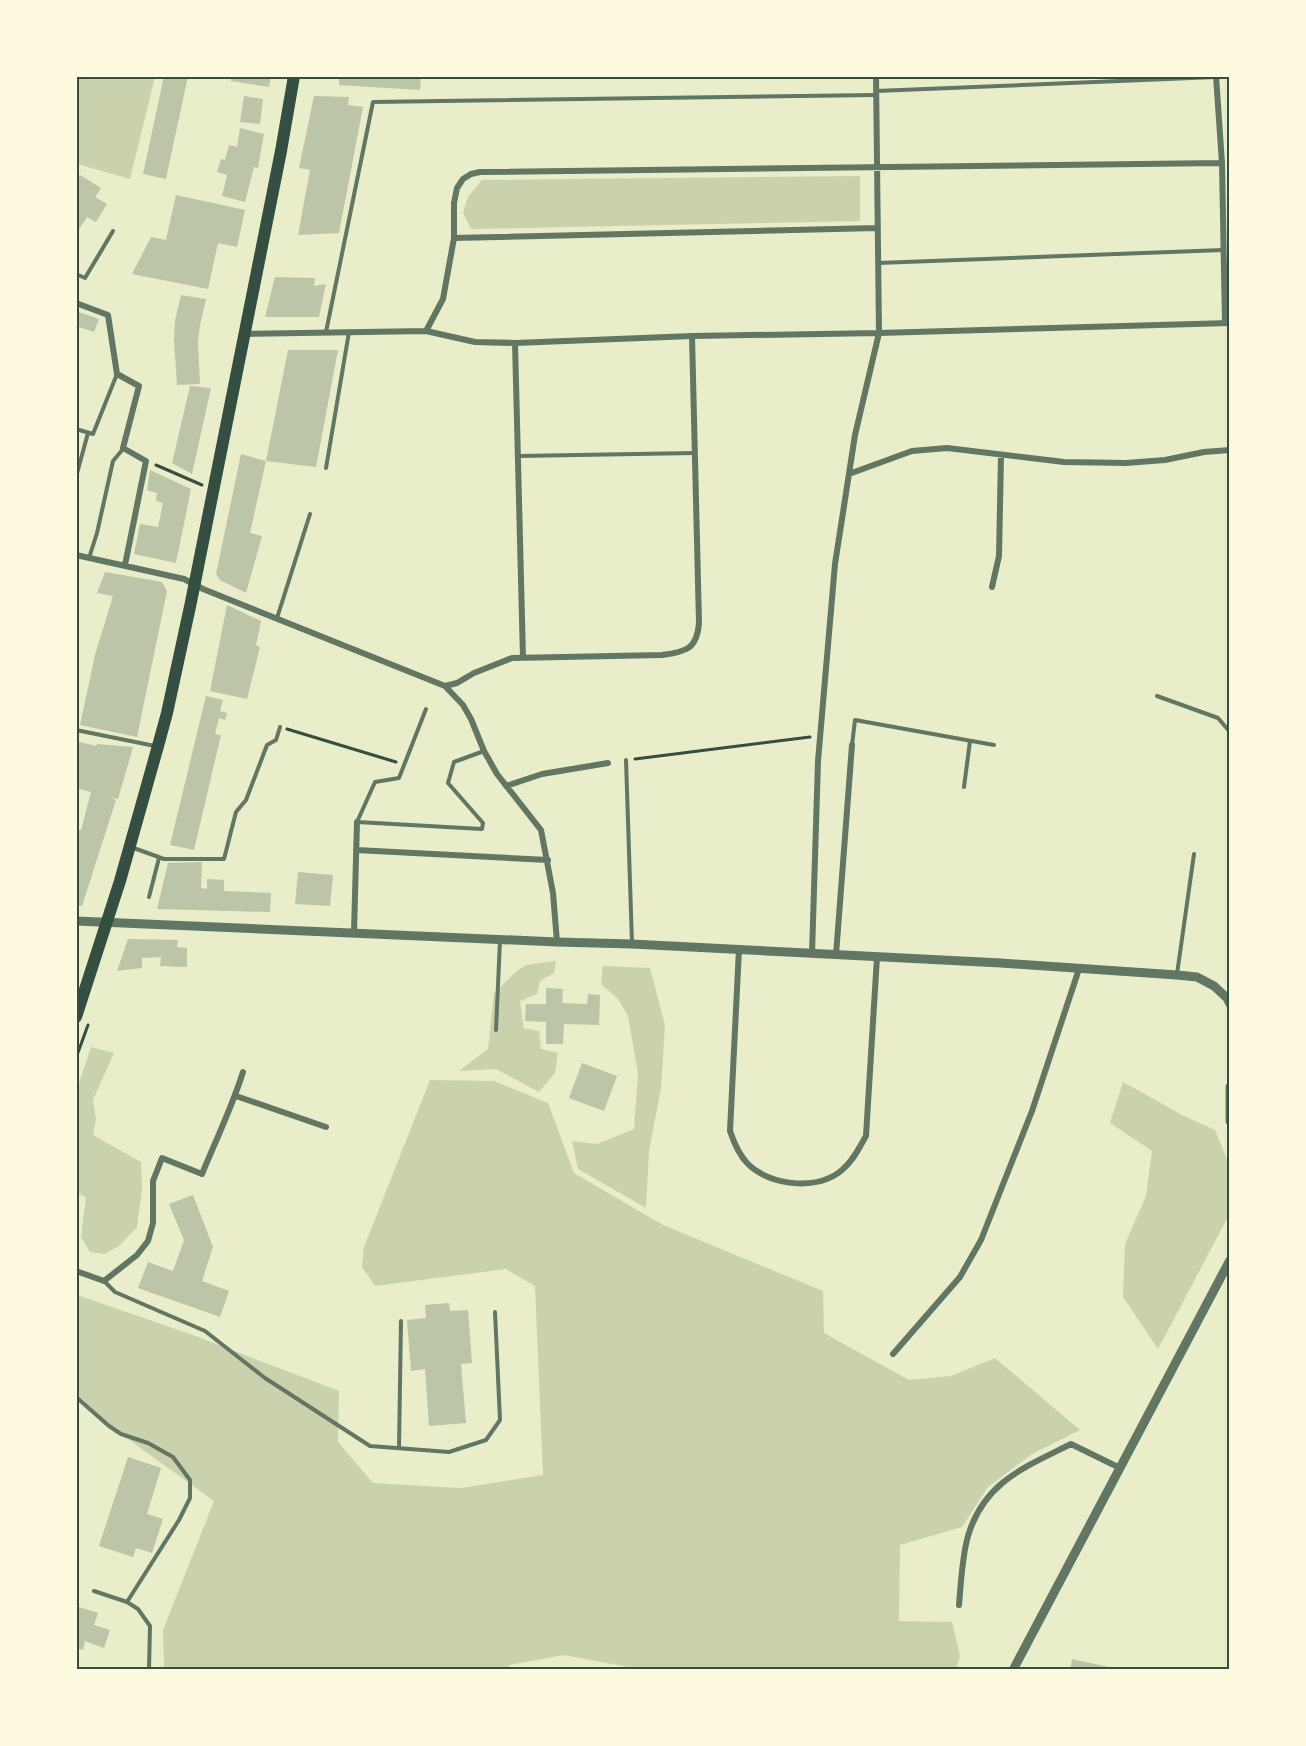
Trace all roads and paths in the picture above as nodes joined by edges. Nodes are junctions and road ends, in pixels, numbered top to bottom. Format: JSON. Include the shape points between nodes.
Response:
{"nodes":[{"id":1,"x":294,"y":76,"type":"edge"},
{"id":2,"x":876,"y":76,"type":"edge"},
{"id":3,"x":1216,"y":77,"type":"edge"},
{"id":4,"x":875,"y":93,"type":"junction"},
{"id":5,"x":1222,"y":163,"type":"junction"},
{"id":6,"x":876,"y":167,"type":"junction"},
{"id":7,"x":877,"y":228,"type":"junction"},
{"id":8,"x":113,"y":231,"type":"dead end"},
{"id":9,"x":454,"y":238,"type":"junction"},
{"id":10,"x":1223,"y":250,"type":"junction"},
{"id":11,"x":878,"y":263,"type":"junction"},
{"id":12,"x":76,"y":274,"type":"edge"},
{"id":13,"x":76,"y":303,"type":"edge"},
{"id":14,"x":1227,"y":323,"type":"edge"},
{"id":15,"x":426,"y":330,"type":"junction"},
{"id":16,"x":326,"y":332,"type":"junction"},
{"id":17,"x":349,"y":332,"type":"junction"},
{"id":18,"x":879,"y":333,"type":"junction"},
{"id":19,"x":243,"y":334,"type":"junction"},
{"id":20,"x":692,"y":336,"type":"junction"},
{"id":21,"x":515,"y":343,"type":"junction"},
{"id":22,"x":117,"y":374,"type":"junction"},
{"id":23,"x":76,"y":429,"type":"edge"},
{"id":24,"x":88,"y":433,"type":"junction"},
{"id":25,"x":123,"y":448,"type":"junction"},
{"id":26,"x":1230,"y":450,"type":"edge"},
{"id":27,"x":695,"y":453,"type":"junction"},
{"id":28,"x":1001,"y":455,"type":"junction"},
{"id":29,"x":518,"y":456,"type":"junction"},
{"id":30,"x":146,"y":461,"type":"junction"},
{"id":31,"x":326,"y":468,"type":"dead end"},
{"id":32,"x":849,"y":474,"type":"junction"},
{"id":33,"x":76,"y":477,"type":"edge"},
{"id":34,"x":214,"y":490,"type":"junction"},
{"id":35,"x":310,"y":514,"type":"dead end"},
{"id":36,"x":76,"y":555,"type":"edge"},
{"id":37,"x":89,"y":558,"type":"junction"},
{"id":38,"x":125,"y":565,"type":"junction"},
{"id":39,"x":194,"y":583,"type":"junction"},
{"id":40,"x":992,"y":587,"type":"dead end"},
{"id":41,"x":277,"y":619,"type":"junction"},
{"id":42,"x":523,"y":658,"type":"junction"},
{"id":43,"x":445,"y":686,"type":"junction"},
{"id":44,"x":1157,"y":696,"type":"dead end"},
{"id":45,"x":426,"y":709,"type":"dead end"},
{"id":46,"x":280,"y":727,"type":"joint"},
{"id":47,"x":76,"y":730,"type":"edge"},
{"id":48,"x":1230,"y":732,"type":"edge"},
{"id":49,"x":821,"y":735,"type":"junction"},
{"id":50,"x":970,"y":741,"type":"junction"},
{"id":51,"x":852,"y":745,"type":"joint"},
{"id":52,"x":994,"y":745,"type":"dead end"},
{"id":53,"x":159,"y":746,"type":"junction"},
{"id":54,"x":484,"y":751,"type":"junction"},
{"id":55,"x":626,"y":760,"type":"joint"},
{"id":56,"x":608,"y":763,"type":"dead end"},
{"id":57,"x":404,"y":765,"type":"junction"},
{"id":58,"x":507,"y":786,"type":"junction"},
{"id":59,"x":964,"y":787,"type":"dead end"},
{"id":60,"x":357,"y":822,"type":"junction"},
{"id":61,"x":130,"y":846,"type":"junction"},
{"id":62,"x":356,"y":850,"type":"junction"},
{"id":63,"x":1194,"y":854,"type":"dead end"},
{"id":64,"x":159,"y":858,"type":"junction"},
{"id":65,"x":548,"y":860,"type":"junction"},
{"id":66,"x":148,"y":897,"type":"dead end"},
{"id":67,"x":76,"y":921,"type":"edge"},
{"id":68,"x":106,"y":923,"type":"junction"},
{"id":69,"x":354,"y":932,"type":"junction"},
{"id":70,"x":500,"y":939,"type":"junction"},
{"id":71,"x":557,"y":942,"type":"junction"},
{"id":72,"x":632,"y":944,"type":"junction"},
{"id":73,"x":739,"y":949,"type":"junction"},
{"id":74,"x":812,"y":954,"type":"junction"},
{"id":75,"x":836,"y":956,"type":"junction"},
{"id":76,"x":877,"y":957,"type":"junction"},
{"id":77,"x":1079,"y":969,"type":"junction"},
{"id":78,"x":1177,"y":975,"type":"junction"},
{"id":79,"x":1230,"y":1004,"type":"edge"},
{"id":80,"x":76,"y":1017,"type":"edge"},
{"id":81,"x":496,"y":1030,"type":"dead end"},
{"id":82,"x":243,"y":1072,"type":"dead end"},
{"id":83,"x":1229,"y":1092,"type":"edge"},
{"id":84,"x":236,"y":1096,"type":"junction"},
{"id":85,"x":1230,"y":1121,"type":"edge"},
{"id":86,"x":326,"y":1127,"type":"dead end"},
{"id":87,"x":1230,"y":1260,"type":"edge"},
{"id":88,"x":76,"y":1271,"type":"edge"},
{"id":89,"x":104,"y":1281,"type":"junction"},
{"id":90,"x":495,"y":1312,"type":"dead end"},
{"id":91,"x":401,"y":1321,"type":"dead end"},
{"id":92,"x":893,"y":1354,"type":"dead end"},
{"id":93,"x":76,"y":1397,"type":"edge"},
{"id":94,"x":399,"y":1448,"type":"junction"},
{"id":95,"x":1120,"y":1468,"type":"junction"},
{"id":96,"x":94,"y":1591,"type":"dead end"},
{"id":97,"x":127,"y":1602,"type":"junction"},
{"id":98,"x":958,"y":1605,"type":"dead end"},
{"id":99,"x":149,"y":1670,"type":"edge"},
{"id":100,"x":1014,"y":1670,"type":"edge"}],
"edges":[{"from":1,"to":19,"type":"main road"},
{"from":2,"to":4,"type":"street"},
{"from":3,"to":4,"type":"lane"},
{"from":3,"to":5,"type":"street"},
{"from":4,"to":6,"type":"street"},
{"from":4,"to":16,"type":"lane","via":[[373,102]]},
{"from":5,"to":6,"type":"street"},
{"from":5,"to":10,"type":"street"},
{"from":6,"to":7,"type":"street"},
{"from":6,"to":9,"type":"street","via":[[480,172],[463,178],[457,188]]},
{"from":7,"to":9,"type":"street"},
{"from":7,"to":11,"type":"street"},
{"from":8,"to":12,"type":"lane","via":[[86,278]]},
{"from":9,"to":15,"type":"street","via":[[443,298]]},
{"from":10,"to":11,"type":"lane"},
{"from":10,"to":14,"type":"street"},
{"from":11,"to":18,"type":"street"},
{"from":13,"to":22,"type":"street","via":[[108,315]]},
{"from":14,"to":18,"type":"street"},
{"from":15,"to":17,"type":"street"},
{"from":15,"to":21,"type":"street","via":[[475,342]]},
{"from":16,"to":17,"type":"street"},
{"from":16,"to":19,"type":"street"},
{"from":17,"to":31,"type":"lane"},
{"from":18,"to":20,"type":"street"},
{"from":18,"to":32,"type":"street"},
{"from":19,"to":34,"type":"main road"},
{"from":20,"to":21,"type":"street"},
{"from":20,"to":27,"type":"street"},
{"from":21,"to":29,"type":"street"},
{"from":22,"to":24,"type":"lane","via":[[93,434]]},
{"from":22,"to":25,"type":"street","via":[[139,386]]},
{"from":23,"to":24,"type":"lane"},
{"from":24,"to":33,"type":"lane"},
{"from":25,"to":30,"type":"street"},
{"from":25,"to":37,"type":"lane","via":[[113,461]]},
{"from":26,"to":28,"type":"street","via":[[1126,463]]},
{"from":27,"to":29,"type":"lane"},
{"from":27,"to":42,"type":"street","via":[[699,623],[693,645],[662,655]]},
{"from":28,"to":32,"type":"street","via":[[947,448],[912,451]]},
{"from":28,"to":40,"type":"street","via":[[999,556]]},
{"from":29,"to":42,"type":"street"},
{"from":30,"to":34,"type":"path"},
{"from":30,"to":38,"type":"street"},
{"from":32,"to":49,"type":"street","via":[[835,564]]},
{"from":34,"to":39,"type":"main road"},
{"from":35,"to":41,"type":"lane"},
{"from":36,"to":37,"type":"street"},
{"from":37,"to":38,"type":"street"},
{"from":38,"to":39,"type":"street"},
{"from":39,"to":41,"type":"street"},
{"from":39,"to":53,"type":"main road"},
{"from":41,"to":43,"type":"street"},
{"from":42,"to":43,"type":"street","via":[[500,662]]},
{"from":43,"to":54,"type":"street","via":[[463,705]]},
{"from":44,"to":48,"type":"lane","via":[[1218,718]]},
{"from":45,"to":57,"type":"lane"},
{"from":46,"to":57,"type":"path"},
{"from":46,"to":64,"type":"lane","via":[[276,740],[267,745],[246,800],[236,812],[224,859]]},
{"from":47,"to":53,"type":"lane"},
{"from":49,"to":55,"type":"path"},
{"from":49,"to":74,"type":"street"},
{"from":50,"to":51,"type":"lane","via":[[855,720]]},
{"from":50,"to":52,"type":"lane"},
{"from":50,"to":59,"type":"lane"},
{"from":51,"to":75,"type":"street"},
{"from":53,"to":61,"type":"main road"},
{"from":54,"to":58,"type":"street"},
{"from":54,"to":60,"type":"lane","via":[[454,762],[448,783],[483,823],[482,829]]},
{"from":55,"to":72,"type":"lane"},
{"from":56,"to":58,"type":"street","via":[[542,774]]},
{"from":57,"to":60,"type":"lane","via":[[399,778],[375,782]]},
{"from":58,"to":65,"type":"street","via":[[541,830]]},
{"from":60,"to":62,"type":"street"},
{"from":61,"to":64,"type":"lane"},
{"from":61,"to":68,"type":"main road"},
{"from":62,"to":65,"type":"street"},
{"from":62,"to":69,"type":"street"},
{"from":63,"to":78,"type":"lane"},
{"from":64,"to":66,"type":"lane"},
{"from":65,"to":71,"type":"street"},
{"from":67,"to":68,"type":"street"},
{"from":68,"to":69,"type":"street"},
{"from":68,"to":80,"type":"main road"},
{"from":69,"to":70,"type":"street"},
{"from":70,"to":71,"type":"street"},
{"from":70,"to":81,"type":"lane"},
{"from":71,"to":72,"type":"street"},
{"from":72,"to":73,"type":"street"},
{"from":73,"to":74,"type":"street"},
{"from":73,"to":76,"type":"street","via":[[730,1131],[747,1163],[764,1177],[789,1183],[823,1180],[841,1171],[866,1136]]},
{"from":74,"to":75,"type":"street"},
{"from":75,"to":76,"type":"street"},
{"from":76,"to":77,"type":"street"},
{"from":77,"to":78,"type":"street"},
{"from":77,"to":92,"type":"street","via":[[1035,1100],[981,1240],[960,1277]]},
{"from":78,"to":79,"type":"street","via":[[1197,977],[1214,986]]},
{"from":82,"to":84,"type":"street"},
{"from":83,"to":85,"type":"street"},
{"from":84,"to":86,"type":"street"},
{"from":84,"to":89,"type":"street","via":[[202,1174],[162,1158],[153,1181],[153,1223],[148,1241]]},
{"from":87,"to":95,"type":"street"},
{"from":88,"to":89,"type":"street"},
{"from":89,"to":94,"type":"lane","via":[[115,1292],[204,1331],[265,1378],[370,1446]]},
{"from":90,"to":94,"type":"lane","via":[[500,1420],[486,1440],[449,1452]]},
{"from":91,"to":94,"type":"lane"},
{"from":93,"to":97,"type":"lane","via":[[115,1430],[173,1457],[190,1480],[190,1498],[179,1520]]},
{"from":95,"to":98,"type":"street","via":[[1071,1444],[997,1486],[974,1518],[967,1538]]},
{"from":95,"to":100,"type":"street"},
{"from":96,"to":97,"type":"lane"},
{"from":97,"to":99,"type":"lane","via":[[138,1609],[150,1626]]}]}
